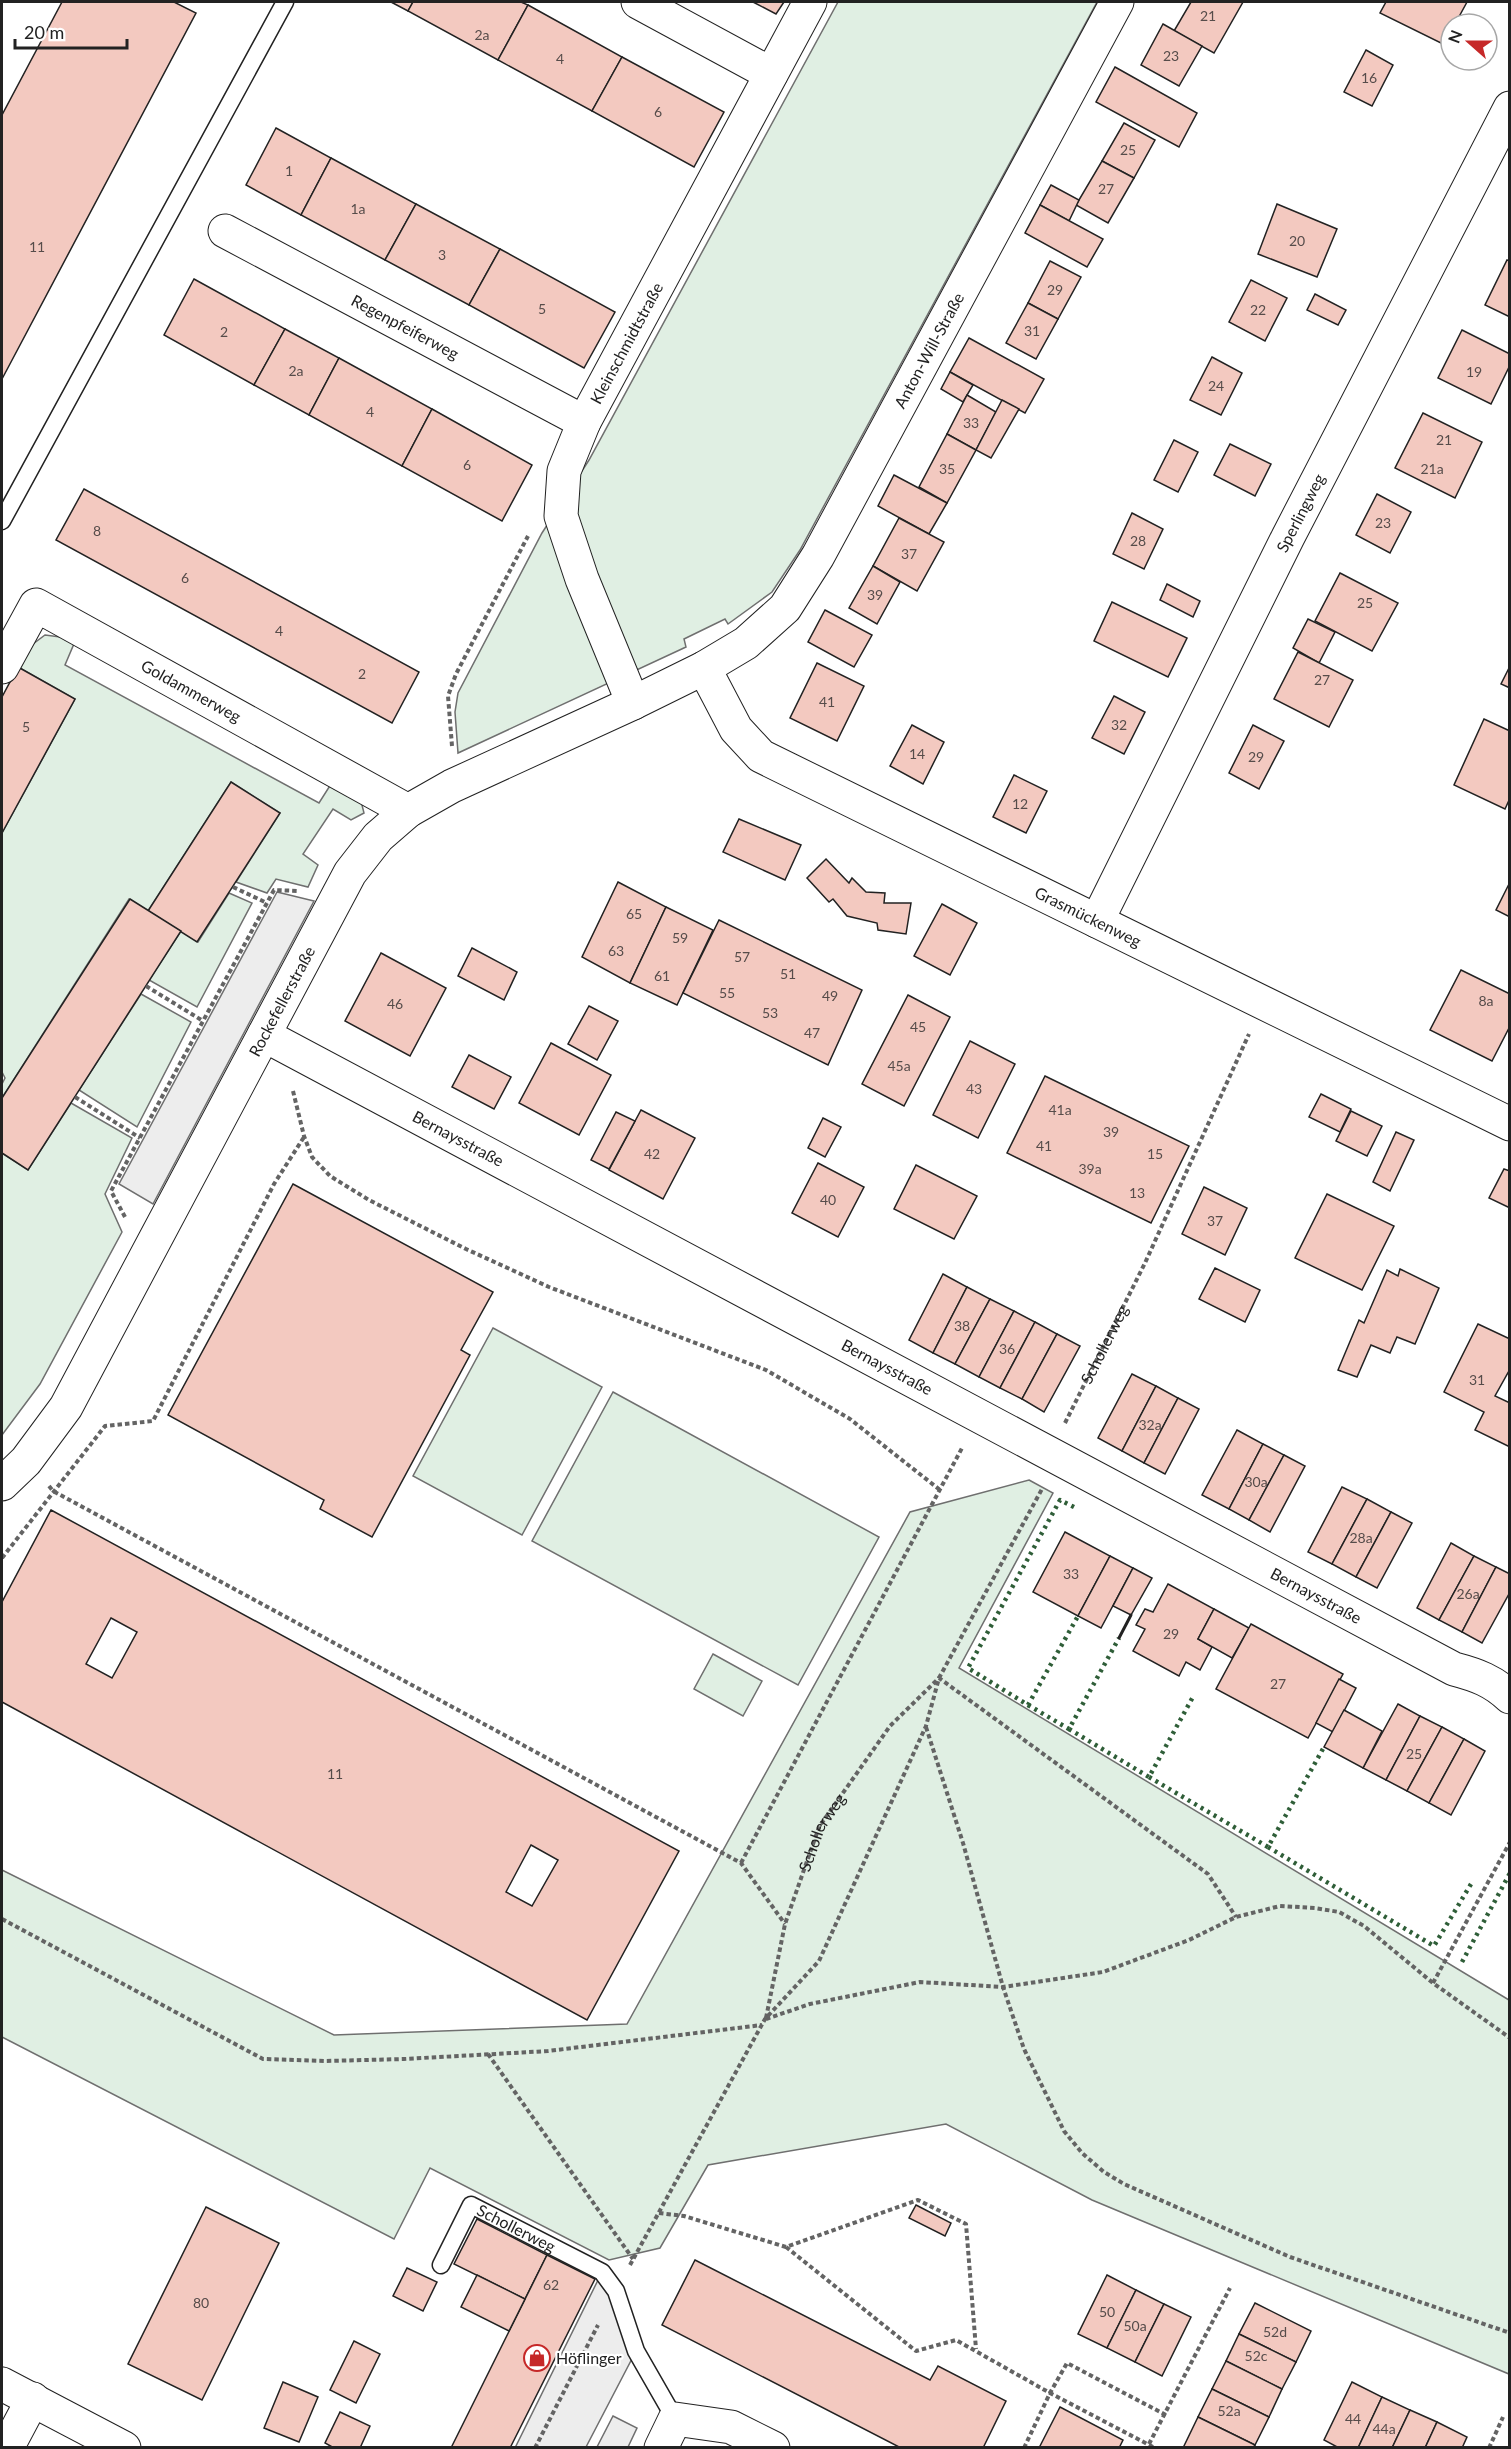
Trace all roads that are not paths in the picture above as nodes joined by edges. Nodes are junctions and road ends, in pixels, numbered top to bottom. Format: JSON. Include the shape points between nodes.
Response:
{"nodes":[{"id":1,"x":283,"y":2,"type":"edge"},
{"id":2,"x":638,"y":2,"type":"edge"},
{"id":3,"x":810,"y":2,"type":"edge"},
{"id":4,"x":1117,"y":2,"type":"edge"},
{"id":5,"x":771,"y":74,"type":"junction"},
{"id":6,"x":1509,"y":108,"type":"edge"},
{"id":7,"x":225,"y":231,"type":"dead end"},
{"id":8,"x":584,"y":422,"type":"junction"},
{"id":9,"x":2,"y":521,"type":"edge"},
{"id":10,"x":2,"y":667,"type":"edge"},
{"id":11,"x":704,"y":668,"type":"junction"},
{"id":12,"x":633,"y":703,"type":"junction"},
{"id":13,"x":408,"y":811,"type":"junction"},
{"id":14,"x":1097,"y":921,"type":"junction"},
{"id":15,"x":273,"y":1040,"type":"junction"},
{"id":16,"x":1509,"y":1124,"type":"edge"},
{"id":17,"x":2,"y":1484,"type":"edge"},
{"id":18,"x":1505,"y":1681,"type":"edge"},
{"id":19,"x":441,"y":2265,"type":"dead end"},
{"id":20,"x":2,"y":2384,"type":"edge"},
{"id":21,"x":33,"y":2399,"type":"junction"},
{"id":22,"x":668,"y":2433,"type":"edge"},
{"id":23,"x":7,"y":2448,"type":"edge"},
{"id":24,"x":124,"y":2448,"type":"edge"},
{"id":25,"x":773,"y":2448,"type":"edge"}],
"edges":[{"from":1,"to":9,"type":"lane"},
{"from":2,"to":5,"type":"street"},
{"from":3,"to":5,"type":"street","name":"Kleinschmidtstraße"},
{"from":4,"to":11,"type":"street","name":"Anton-Will-Straße","via":[[818,556],[785,608],[746,643]]},
{"from":5,"to":8,"type":"street","name":"Kleinschmidtstraße"},
{"from":6,"to":14,"type":"street","name":"Sperlingweg","via":[[1288,537]]},
{"from":7,"to":8,"type":"street","name":"Regenpfeiferweg"},
{"from":8,"to":12,"type":"street","name":"Kleinschmidtstraße","via":[[564,471],[561,516],[582,579]]},
{"from":10,"to":13,"type":"street","name":"Goldammerweg","via":[[36,605]]},
{"from":11,"to":12,"type":"street","name":"Rockefellerstraße"},
{"from":11,"to":14,"type":"street","name":"Grasmückenweg","via":[[736,729],[761,756]]},
{"from":12,"to":13,"type":"street","name":"Rockefellerstraße","via":[[452,786]]},
{"from":13,"to":15,"type":"street","name":"Rockefellerstraße","via":[[378,837],[350,873]]},
{"from":14,"to":16,"type":"street","name":"Grasmückenweg"},
{"from":15,"to":17,"type":"street","name":"Rockefellerstraße","via":[[146,1258],[66,1407],[26,1461]]},
{"from":15,"to":18,"type":"street","name":"Bernaysstraße","via":[[1454,1669]]},
{"from":19,"to":22,"type":"lane","name":"Schollerweg","via":[[471,2205],[602,2272],[615,2291]]},
{"from":20,"to":21,"type":"street"},
{"from":21,"to":23,"type":"street"},
{"from":21,"to":24,"type":"street"},
{"from":22,"to":25,"type":"street","via":[[731,2427]]}]}
